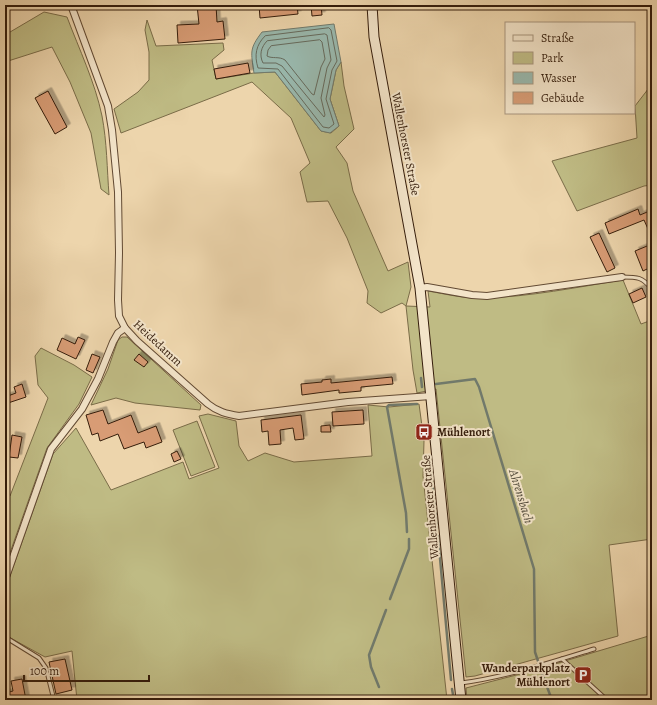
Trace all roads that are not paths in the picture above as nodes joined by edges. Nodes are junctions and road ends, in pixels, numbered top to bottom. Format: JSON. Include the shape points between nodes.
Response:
{"nodes":[{"id":1,"x":71,"y":5,"type":"edge"},
{"id":2,"x":372,"y":5,"type":"edge"},
{"id":3,"x":622,"y":277,"type":"joint"},
{"id":4,"x":420,"y":288,"type":"junction"},
{"id":5,"x":652,"y":289,"type":"edge"},
{"id":6,"x":125,"y":328,"type":"junction"},
{"id":7,"x":431,"y":396,"type":"junction"},
{"id":8,"x":5,"y":580,"type":"edge"},
{"id":9,"x":5,"y":637,"type":"edge"},
{"id":10,"x":594,"y":649,"type":"dead end"},
{"id":11,"x":562,"y":659,"type":"junction"},
{"id":12,"x":460,"y":683,"type":"junction"},
{"id":13,"x":54,"y":700,"type":"edge"},
{"id":14,"x":461,"y":700,"type":"edge"},
{"id":15,"x":607,"y":700,"type":"edge"}],
"edges":[{"from":1,"to":6,"type":"street","name":"Heidedamm","via":[[108,106],[118,192],[119,316]]},
{"from":2,"to":4,"type":"main road","name":"Wallenhorster Straße","via":[[374,37]]},
{"from":3,"to":4,"type":"street","via":[[487,296]]},
{"from":3,"to":5,"type":"lane","via":[[644,280]]},
{"from":4,"to":7,"type":"main road","name":"Wallenhorster Straße"},
{"from":6,"to":7,"type":"street","name":"Heidedamm","via":[[208,404],[226,414],[239,416],[348,402]]},
{"from":6,"to":8,"type":"street","via":[[118,333],[113,342],[82,409],[51,449]]},
{"from":7,"to":12,"type":"main road","name":"Wallenhorster Straße"},
{"from":9,"to":13,"type":"lane","via":[[39,658],[46,668]]},
{"from":10,"to":11,"type":"lane"},
{"from":11,"to":12,"type":"lane","via":[[473,682]]},
{"from":11,"to":15,"type":"lane"},
{"from":12,"to":14,"type":"main road","name":"Wallenhorster Straße"}]}
